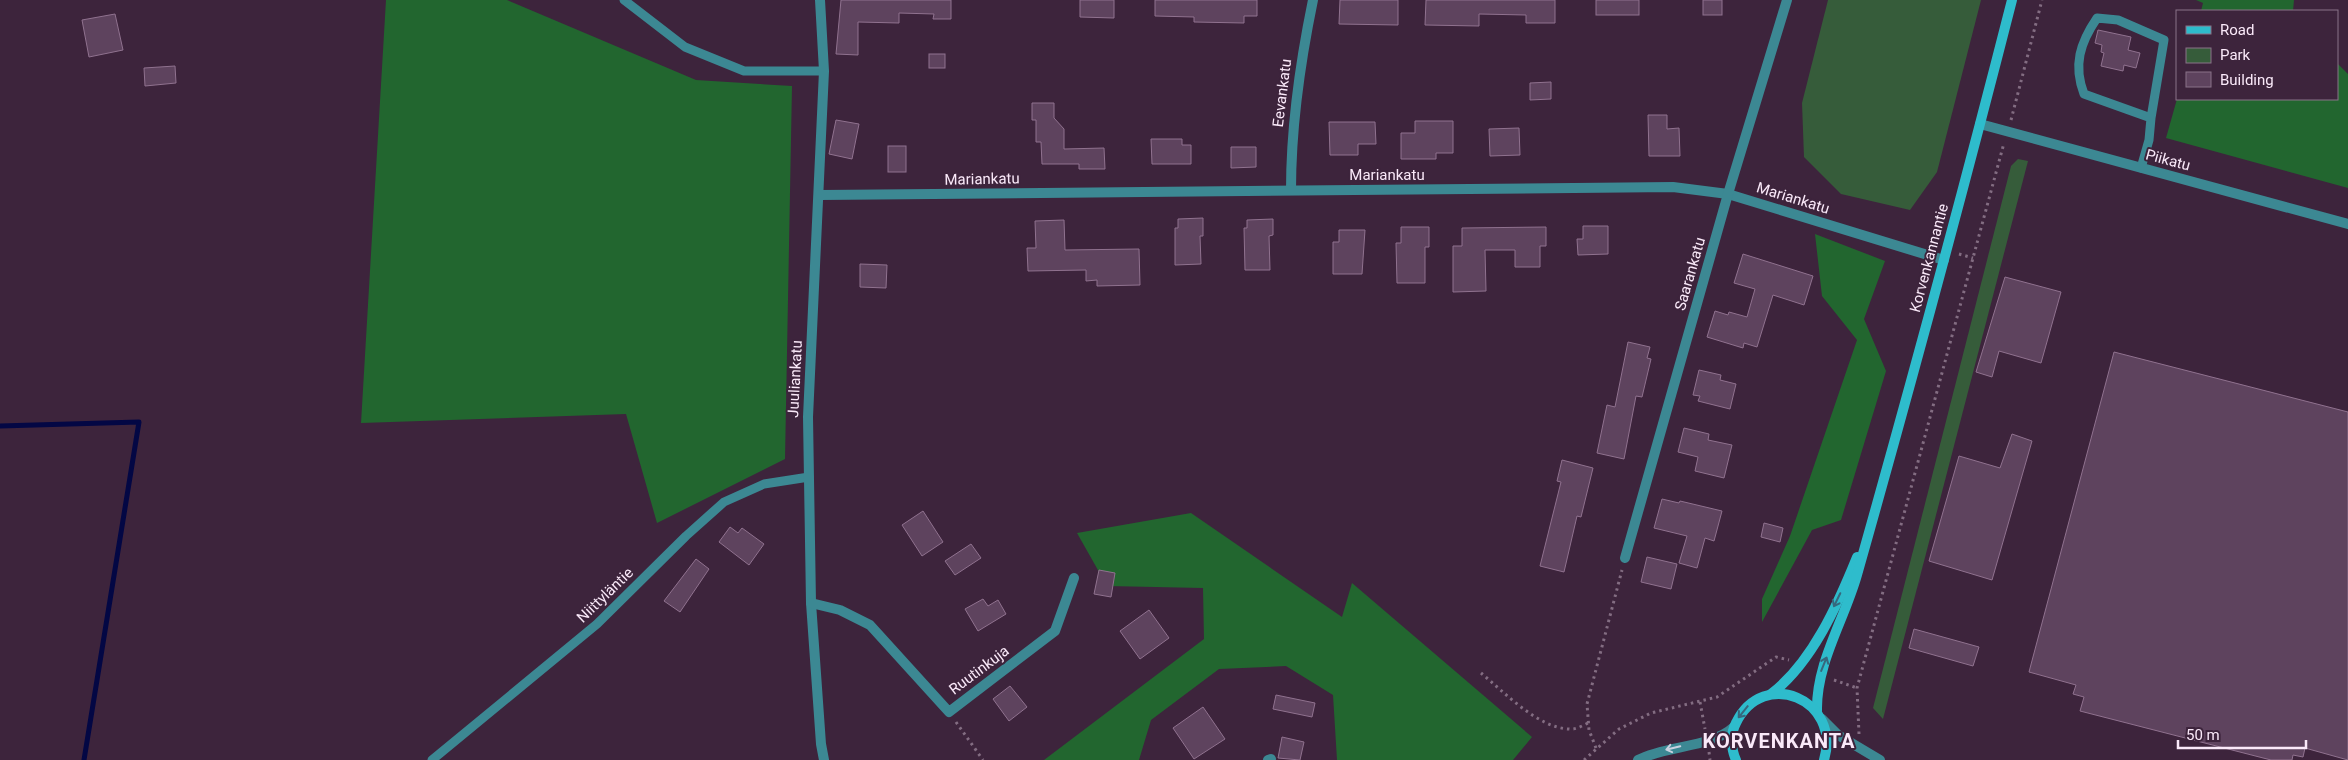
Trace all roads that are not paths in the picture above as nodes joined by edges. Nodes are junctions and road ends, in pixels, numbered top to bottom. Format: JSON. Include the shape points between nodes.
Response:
{"nodes":[{"id":1,"x":624,"y":0,"type":"edge"},
{"id":2,"x":820,"y":0,"type":"edge"},
{"id":3,"x":1313,"y":0,"type":"edge"},
{"id":4,"x":1787,"y":0,"type":"edge"},
{"id":5,"x":2012,"y":0,"type":"edge"},
{"id":6,"x":824,"y":71,"type":"junction"},
{"id":7,"x":2151,"y":118,"type":"junction"},
{"id":8,"x":1980,"y":124,"type":"junction"},
{"id":9,"x":2142,"y":168,"type":"junction"},
{"id":10,"x":1291,"y":190,"type":"junction"},
{"id":11,"x":1728,"y":194,"type":"junction"},
{"id":12,"x":820,"y":195,"type":"junction"},
{"id":13,"x":2348,"y":224,"type":"edge"},
{"id":14,"x":1944,"y":260,"type":"junction"},
{"id":15,"x":809,"y":477,"type":"junction"},
{"id":16,"x":1870,"y":523,"type":"junction"},
{"id":17,"x":1625,"y":558,"type":"road end"},
{"id":18,"x":1074,"y":578,"type":"dead end"},
{"id":19,"x":811,"y":603,"type":"junction"},
{"id":20,"x":1771,"y":694,"type":"junction"},
{"id":21,"x":1819,"y":715,"type":"junction"},
{"id":22,"x":1734,"y":727,"type":"junction"},
{"id":23,"x":432,"y":760,"type":"edge"},
{"id":24,"x":824,"y":760,"type":"edge"},
{"id":25,"x":1638,"y":760,"type":"edge"},
{"id":26,"x":1736,"y":760,"type":"edge"},
{"id":27,"x":1824,"y":760,"type":"edge"},
{"id":28,"x":1880,"y":760,"type":"edge"}],
"edges":[{"from":1,"to":6,"type":"lane","via":[[685,47],[744,71]]},
{"from":2,"to":6,"type":"street","name":"Juuliankatu"},
{"from":3,"to":10,"type":"street","name":"Eevankatu","via":[[1301,59],[1291,148]]},
{"from":4,"to":11,"type":"street","name":"Saarankatu"},
{"from":5,"to":8,"type":"main road","name":"Korvenkannantie"},
{"from":6,"to":12,"type":"street","name":"Juuliankatu"},
{"from":7,"to":7,"type":"lane","via":[[2084,94],[2078,78],[2083,40],[2097,18],[2118,20],[2164,40]]},
{"from":7,"to":9,"type":"lane"},
{"from":8,"to":9,"type":"street","name":"Piikatu"},
{"from":8,"to":14,"type":"main road","name":"Korvenkannantie"},
{"from":9,"to":13,"type":"street","name":"Piikatu"},
{"from":10,"to":11,"type":"street","name":"Mariankatu","via":[[1672,187]]},
{"from":10,"to":12,"type":"street","name":"Mariankatu"},
{"from":11,"to":14,"type":"street","name":"Mariankatu"},
{"from":11,"to":17,"type":"street","name":"Saarankatu"},
{"from":12,"to":15,"type":"street","name":"Juuliankatu","via":[[808,417]]},
{"from":14,"to":16,"type":"main road","name":"Korvenkannantie"},
{"from":15,"to":19,"type":"street","name":"Juuliankatu"},
{"from":15,"to":23,"type":"lane","name":"Niittyläntie","via":[[764,484],[724,502],[596,624]]},
{"from":16,"to":20,"type":"main road","name":"Korvenkannantie","one_way":true,"via":[[1850,574],[1801,666],[1788,682]]},
{"from":21,"to":16,"type":"main road","name":"Korvenkannantie","one_way":true,"via":[[1819,675],[1857,577]]},
{"from":18,"to":19,"type":"street","name":"Ruutinkuja","via":[[1055,631],[949,712],[870,625],[840,610]]},
{"from":19,"to":24,"type":"street","name":"Juuliankatu"},
{"from":20,"to":21,"type":"main road","via":[[1796,697],[1807,702]]},
{"from":20,"to":22,"type":"main road","name":"Korvenkannantie","one_way":true,"via":[[1748,705]]},
{"from":21,"to":27,"type":"main road","name":"Korvenkannantie","via":[[1827,732]]},
{"from":21,"to":28,"type":"street","via":[[1838,735]]},
{"from":22,"to":25,"type":"street","one_way":true,"via":[[1724,736],[1650,754]]},
{"from":22,"to":26,"type":"main road","via":[[1732,741]]}]}
